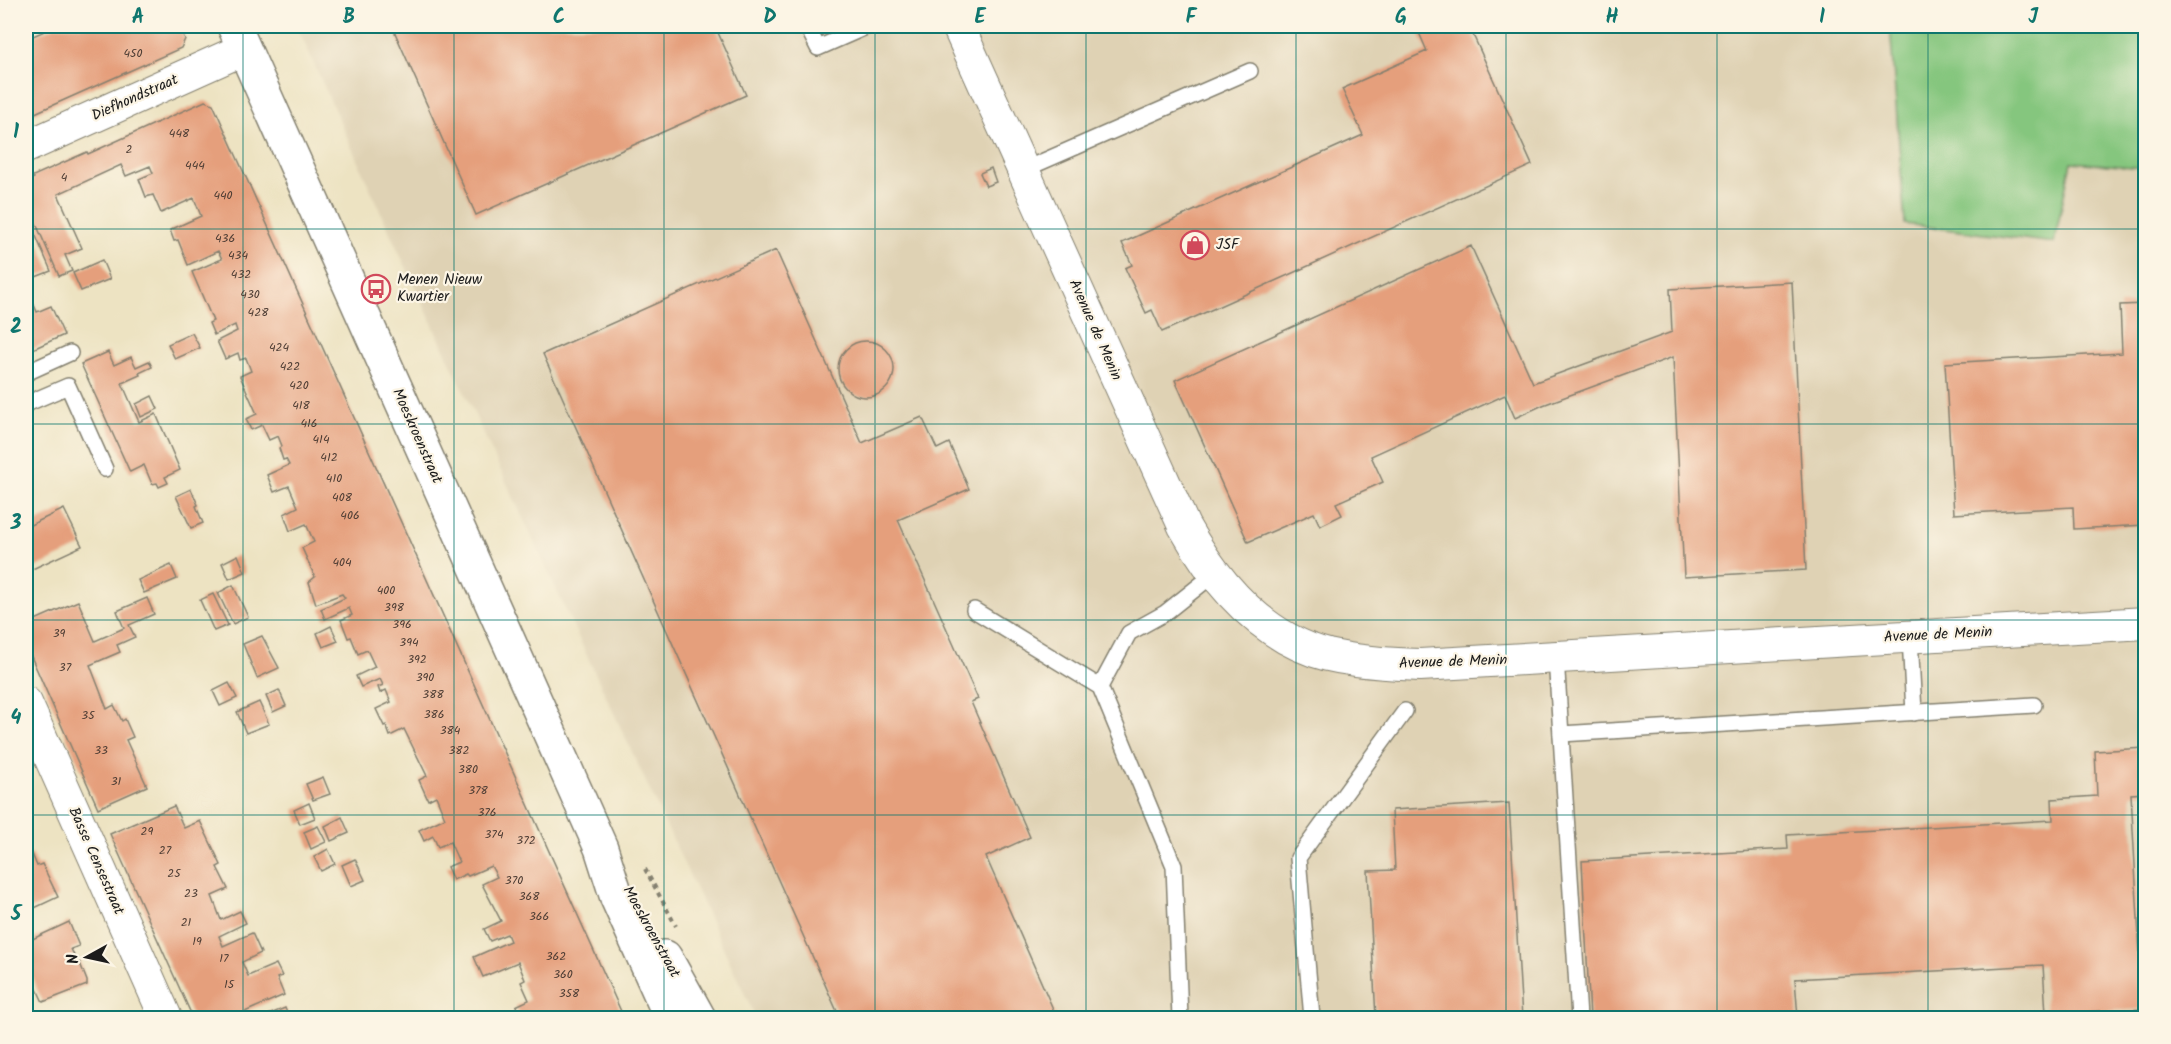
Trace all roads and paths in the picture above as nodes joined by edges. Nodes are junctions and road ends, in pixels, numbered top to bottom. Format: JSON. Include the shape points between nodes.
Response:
{"nodes":[{"id":1,"x":807,"y":26,"type":"edge"},
{"id":2,"x":868,"y":26,"type":"edge"},
{"id":3,"x":958,"y":26,"type":"edge"},
{"id":4,"x":239,"y":37,"type":"edge"},
{"id":5,"x":1250,"y":71,"type":"dead end"},
{"id":6,"x":26,"y":147,"type":"edge"},
{"id":7,"x":1023,"y":170,"type":"junction"},
{"id":8,"x":70,"y":353,"type":"dead end"},
{"id":9,"x":26,"y":373,"type":"edge"},
{"id":10,"x":26,"y":404,"type":"edge"},
{"id":11,"x":105,"y":469,"type":"dead end"},
{"id":12,"x":1214,"y":574,"type":"junction"},
{"id":13,"x":974,"y":610,"type":"dead end"},
{"id":14,"x":2145,"y":623,"type":"edge"},
{"id":15,"x":1910,"y":637,"type":"junction"},
{"id":16,"x":1556,"y":657,"type":"junction"},
{"id":17,"x":1100,"y":687,"type":"junction"},
{"id":18,"x":26,"y":703,"type":"edge"},
{"id":19,"x":2034,"y":705,"type":"dead end"},
{"id":20,"x":1405,"y":711,"type":"dead end"},
{"id":21,"x":1914,"y":713,"type":"junction"},
{"id":22,"x":1561,"y":734,"type":"junction"},
{"id":23,"x":601,"y":848,"type":"junction"},
{"id":24,"x":166,"y":1018,"type":"edge"},
{"id":25,"x":671,"y":1018,"type":"edge"},
{"id":26,"x":699,"y":1018,"type":"edge"},
{"id":27,"x":1180,"y":1018,"type":"edge"},
{"id":28,"x":1312,"y":1018,"type":"edge"},
{"id":29,"x":1579,"y":1018,"type":"edge"}],
"edges":[{"from":1,"to":2,"type":"lane","via":[[818,48]]},
{"from":3,"to":7,"type":"street","name":"Avenue de Menin"},
{"from":4,"to":6,"type":"street","name":"Diefhondstraat"},
{"from":4,"to":23,"type":"main road","name":"Moeskroenstraat"},
{"from":5,"to":7,"type":"lane"},
{"from":7,"to":12,"type":"street","name":"Avenue de Menin","via":[[1184,526]]},
{"from":8,"to":9,"type":"lane"},
{"from":10,"to":11,"type":"lane","via":[[68,386]]},
{"from":12,"to":16,"type":"street","name":"Avenue de Menin","via":[[1234,599],[1256,617],[1326,654],[1355,661],[1420,665]]},
{"from":12,"to":17,"type":"lane","via":[[1165,613],[1129,633]]},
{"from":13,"to":17,"type":"lane"},
{"from":14,"to":15,"type":"street","name":"Avenue de Menin"},
{"from":15,"to":16,"type":"street","name":"Avenue de Menin"},
{"from":15,"to":21,"type":"lane"},
{"from":16,"to":22,"type":"lane"},
{"from":17,"to":27,"type":"lane","via":[[1174,866]]},
{"from":18,"to":24,"type":"street","name":"Basse Censestraat"},
{"from":19,"to":21,"type":"lane"},
{"from":20,"to":28,"type":"lane","via":[[1298,858]]},
{"from":21,"to":22,"type":"lane"},
{"from":22,"to":29,"type":"lane"},
{"from":23,"to":25,"type":"main road","name":"Moeskroenstraat","via":[[617,898]]},
{"from":23,"to":26,"type":"main road","name":"Moeskroenstraat","via":[[631,892]]}]}
